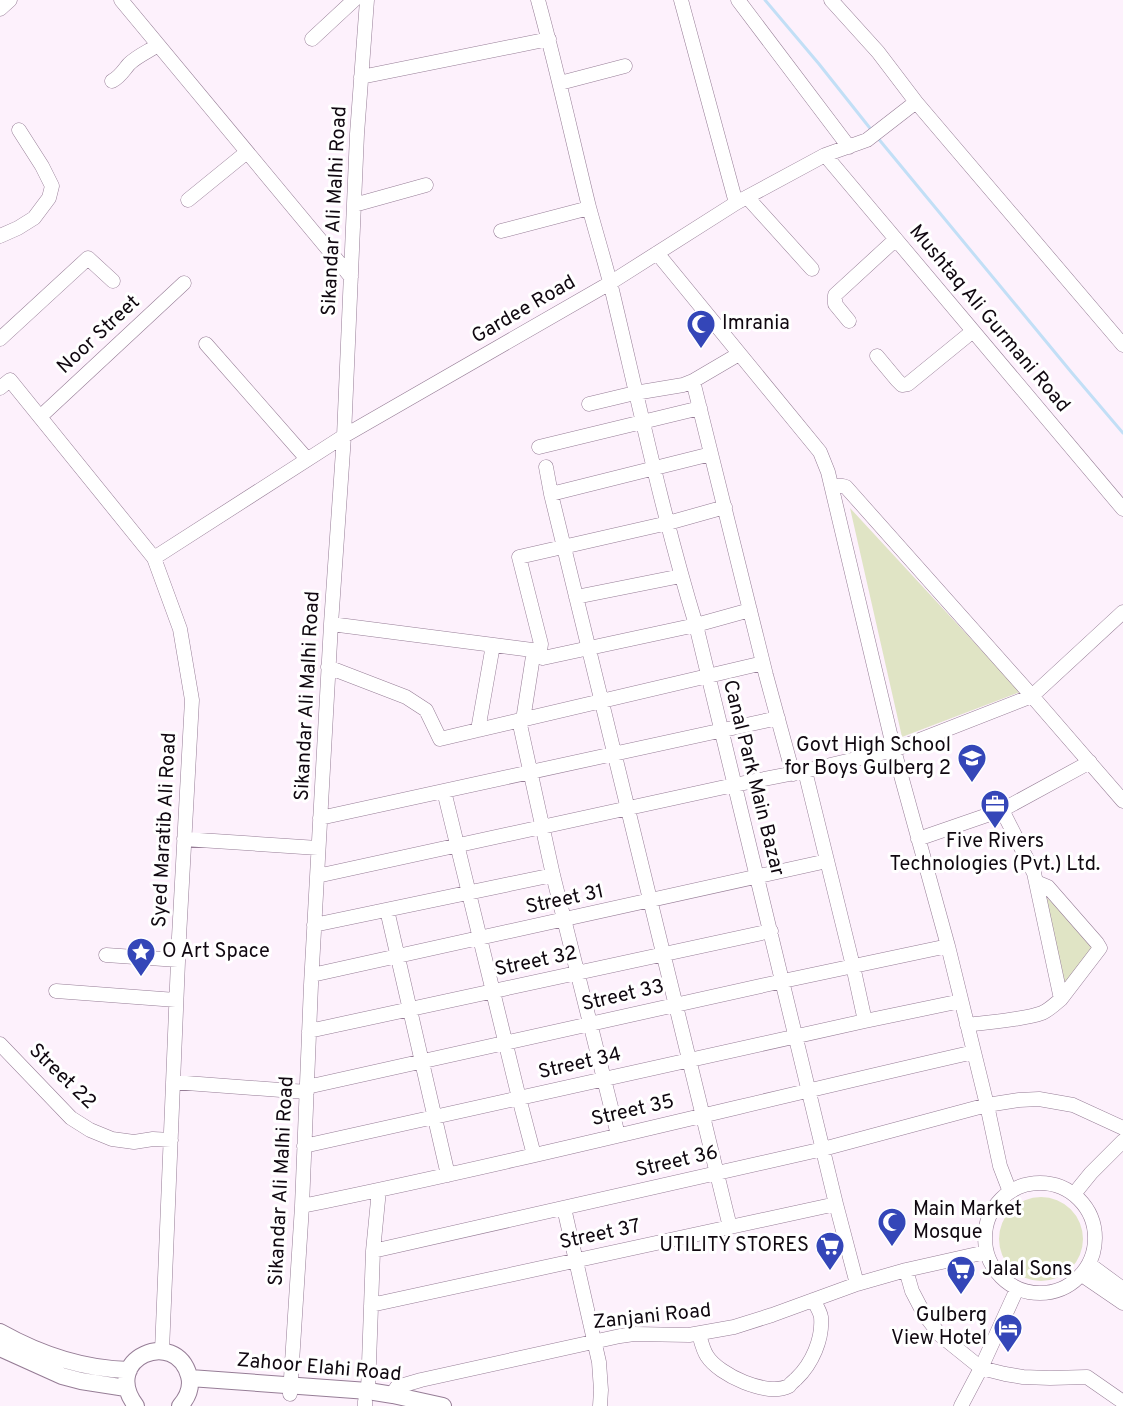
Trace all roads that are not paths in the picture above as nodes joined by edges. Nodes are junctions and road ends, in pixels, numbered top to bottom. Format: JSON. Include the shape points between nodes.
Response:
{"nodes":[{"id":1,"x":10,"y":0,"type":"edge"},
{"id":2,"x":122,"y":0,"type":"edge"},
{"id":3,"x":354,"y":0,"type":"edge"},
{"id":4,"x":367,"y":0,"type":"edge"},
{"id":5,"x":538,"y":0,"type":"edge"},
{"id":6,"x":681,"y":0,"type":"edge"},
{"id":7,"x":738,"y":0,"type":"edge"},
{"id":8,"x":831,"y":0,"type":"edge"},
{"id":9,"x":0,"y":9,"type":"edge"},
{"id":10,"x":312,"y":39,"type":"dead end"},
{"id":11,"x":549,"y":39,"type":"junction"},
{"id":12,"x":158,"y":45,"type":"junction"},
{"id":13,"x":625,"y":66,"type":"dead end"},
{"id":14,"x":361,"y":77,"type":"junction"},
{"id":15,"x":112,"y":81,"type":"dead end"},
{"id":16,"x":560,"y":83,"type":"junction"},
{"id":17,"x":916,"y":102,"type":"junction"},
{"id":18,"x":19,"y":130,"type":"dead end"},
{"id":19,"x":849,"y":147,"type":"junction"},
{"id":20,"x":247,"y":152,"type":"junction"},
{"id":21,"x":825,"y":155,"type":"junction"},
{"id":22,"x":426,"y":185,"type":"dead end"},
{"id":23,"x":188,"y":200,"type":"dead end"},
{"id":24,"x":742,"y":200,"type":"junction"},
{"id":25,"x":354,"y":205,"type":"junction"},
{"id":26,"x":589,"y":208,"type":"junction"},
{"id":27,"x":501,"y":231,"type":"dead end"},
{"id":28,"x":0,"y":236,"type":"edge"},
{"id":29,"x":896,"y":239,"type":"junction"},
{"id":30,"x":657,"y":253,"type":"junction"},
{"id":31,"x":812,"y":269,"type":"dead end"},
{"id":32,"x":351,"y":276,"type":"junction"},
{"id":33,"x":113,"y":281,"type":"dead end"},
{"id":34,"x":184,"y":283,"type":"dead end"},
{"id":35,"x":610,"y":283,"type":"junction"},
{"id":36,"x":849,"y":321,"type":"dead end"},
{"id":37,"x":973,"y":331,"type":"junction"},
{"id":38,"x":0,"y":339,"type":"edge"},
{"id":39,"x":206,"y":344,"type":"dead end"},
{"id":40,"x":1123,"y":345,"type":"edge"},
{"id":41,"x":738,"y":354,"type":"junction"},
{"id":42,"x":877,"y":356,"type":"dead end"},
{"id":43,"x":0,"y":369,"type":"edge"},
{"id":44,"x":693,"y":381,"type":"junction"},
{"id":45,"x":5,"y":384,"type":"edge"},
{"id":46,"x":636,"y":393,"type":"junction"},
{"id":47,"x":589,"y":404,"type":"dead end"},
{"id":48,"x":700,"y":408,"type":"junction"},
{"id":49,"x":40,"y":417,"type":"junction"},
{"id":50,"x":642,"y":421,"type":"junction"},
{"id":51,"x":344,"y":436,"type":"junction"},
{"id":52,"x":539,"y":447,"type":"dead end"},
{"id":53,"x":711,"y":454,"type":"junction"},
{"id":54,"x":307,"y":459,"type":"junction"},
{"id":55,"x":546,"y":467,"type":"dead end"},
{"id":56,"x":653,"y":468,"type":"junction"},
{"id":57,"x":832,"y":486,"type":"junction"},
{"id":58,"x":551,"y":494,"type":"junction"},
{"id":59,"x":725,"y":507,"type":"junction"},
{"id":60,"x":1123,"y":509,"type":"edge"},
{"id":61,"x":668,"y":523,"type":"junction"},
{"id":62,"x":564,"y":546,"type":"junction"},
{"id":63,"x":154,"y":558,"type":"junction"},
{"id":64,"x":681,"y":576,"type":"junction"},
{"id":65,"x":576,"y":597,"type":"junction"},
{"id":66,"x":750,"y":610,"type":"junction"},
{"id":67,"x":1123,"y":612,"type":"edge"},
{"id":68,"x":331,"y":624,"type":"junction"},
{"id":69,"x":696,"y":624,"type":"junction"},
{"id":70,"x":493,"y":645,"type":"junction"},
{"id":71,"x":588,"y":648,"type":"junction"},
{"id":72,"x":537,"y":650,"type":"junction"},
{"id":73,"x":763,"y":663,"type":"junction"},
{"id":74,"x":328,"y":668,"type":"junction"},
{"id":75,"x":708,"y":676,"type":"junction"},
{"id":76,"x":1032,"y":696,"type":"junction"},
{"id":77,"x":602,"y":701,"type":"junction"},
{"id":78,"x":778,"y":718,"type":"junction"},
{"id":79,"x":521,"y":720,"type":"junction"},
{"id":80,"x":478,"y":730,"type":"junction"},
{"id":81,"x":721,"y":731,"type":"junction"},
{"id":82,"x":894,"y":750,"type":"junction"},
{"id":83,"x":614,"y":754,"type":"junction"},
{"id":84,"x":1090,"y":762,"type":"junction"},
{"id":85,"x":530,"y":772,"type":"junction"},
{"id":86,"x":799,"y":772,"type":"junction"},
{"id":87,"x":734,"y":785,"type":"junction"},
{"id":88,"x":444,"y":791,"type":"junction"},
{"id":89,"x":1123,"y":801,"type":"edge"},
{"id":90,"x":628,"y":808,"type":"junction"},
{"id":91,"x":1002,"y":810,"type":"junction"},
{"id":92,"x":320,"y":818,"type":"junction"},
{"id":93,"x":543,"y":827,"type":"junction"},
{"id":94,"x":184,"y":839,"type":"junction"},
{"id":95,"x":918,"y":839,"type":"junction"},
{"id":96,"x":457,"y":846,"type":"junction"},
{"id":97,"x":318,"y":848,"type":"junction"},
{"id":98,"x":827,"y":861,"type":"junction"},
{"id":99,"x":554,"y":875,"type":"junction"},
{"id":100,"x":317,"y":876,"type":"junction"},
{"id":101,"x":758,"y":877,"type":"junction"},
{"id":102,"x":1036,"y":882,"type":"junction"},
{"id":103,"x":468,"y":893,"type":"junction"},
{"id":104,"x":650,"y":901,"type":"junction"},
{"id":105,"x":387,"y":910,"type":"junction"},
{"id":106,"x":565,"y":920,"type":"junction"},
{"id":107,"x":314,"y":925,"type":"junction"},
{"id":108,"x":771,"y":931,"type":"junction"},
{"id":109,"x":480,"y":938,"type":"junction"},
{"id":110,"x":948,"y":946,"type":"junction"},
{"id":111,"x":663,"y":954,"type":"junction"},
{"id":112,"x":106,"y":955,"type":"dead end"},
{"id":113,"x":398,"y":956,"type":"junction"},
{"id":114,"x":178,"y":960,"type":"junction"},
{"id":115,"x":853,"y":966,"type":"junction"},
{"id":116,"x":578,"y":973,"type":"junction"},
{"id":117,"x":312,"y":975,"type":"junction"},
{"id":118,"x":783,"y":981,"type":"junction"},
{"id":119,"x":56,"y":991,"type":"dead end"},
{"id":120,"x":493,"y":992,"type":"junction"},
{"id":121,"x":1061,"y":999,"type":"junction"},
{"id":122,"x":176,"y":1000,"type":"junction"},
{"id":123,"x":961,"y":1001,"type":"junction"},
{"id":124,"x":676,"y":1005,"type":"junction"},
{"id":125,"x":410,"y":1009,"type":"junction"},
{"id":126,"x":865,"y":1021,"type":"junction"},
{"id":127,"x":591,"y":1024,"type":"junction"},
{"id":128,"x":967,"y":1025,"type":"junction"},
{"id":129,"x":309,"y":1031,"type":"junction"},
{"id":130,"x":796,"y":1036,"type":"junction"},
{"id":131,"x":505,"y":1043,"type":"junction"},
{"id":132,"x":0,"y":1044,"type":"edge"},
{"id":133,"x":974,"y":1052,"type":"junction"},
{"id":134,"x":689,"y":1060,"type":"junction"},
{"id":135,"x":422,"y":1061,"type":"junction"},
{"id":136,"x":604,"y":1079,"type":"junction"},
{"id":137,"x":173,"y":1082,"type":"junction"},
{"id":138,"x":809,"y":1089,"type":"junction"},
{"id":139,"x":307,"y":1090,"type":"junction"},
{"id":140,"x":519,"y":1098,"type":"junction"},
{"id":141,"x":987,"y":1105,"type":"junction"},
{"id":142,"x":703,"y":1115,"type":"junction"},
{"id":143,"x":435,"y":1116,"type":"junction"},
{"id":144,"x":1123,"y":1128,"type":"edge"},
{"id":145,"x":618,"y":1135,"type":"junction"},
{"id":146,"x":171,"y":1140,"type":"junction"},
{"id":147,"x":1123,"y":1141,"type":"edge"},
{"id":148,"x":304,"y":1146,"type":"junction"},
{"id":149,"x":823,"y":1149,"type":"junction"},
{"id":150,"x":534,"y":1155,"type":"junction"},
{"id":151,"x":717,"y":1173,"type":"junction"},
{"id":152,"x":448,"y":1174,"type":"junction"},
{"id":153,"x":379,"y":1190,"type":"junction"},
{"id":154,"x":1010,"y":1192,"type":"junction"},
{"id":155,"x":1074,"y":1194,"type":"junction"},
{"id":156,"x":836,"y":1204,"type":"junction"},
{"id":157,"x":302,"y":1206,"type":"junction"},
{"id":158,"x":564,"y":1208,"type":"junction"},
{"id":159,"x":730,"y":1227,"type":"junction"},
{"id":160,"x":373,"y":1251,"type":"junction"},
{"id":161,"x":986,"y":1252,"type":"junction"},
{"id":162,"x":575,"y":1261,"type":"junction"},
{"id":163,"x":1085,"y":1269,"type":"junction"},
{"id":164,"x":906,"y":1270,"type":"junction"},
{"id":165,"x":857,"y":1284,"type":"junction"},
{"id":166,"x":1017,"y":1288,"type":"junction"},
{"id":167,"x":1123,"y":1289,"type":"edge"},
{"id":168,"x":813,"y":1300,"type":"junction"},
{"id":169,"x":1123,"y":1303,"type":"edge"},
{"id":170,"x":371,"y":1305,"type":"junction"},
{"id":171,"x":0,"y":1332,"type":"edge"},
{"id":172,"x":699,"y":1334,"type":"junction"},
{"id":173,"x":594,"y":1342,"type":"junction"},
{"id":174,"x":0,"y":1348,"type":"edge"},
{"id":175,"x":162,"y":1351,"type":"junction"},
{"id":176,"x":981,"y":1368,"type":"junction"},
{"id":177,"x":129,"y":1370,"type":"junction"},
{"id":178,"x":190,"y":1383,"type":"junction"},
{"id":179,"x":126,"y":1388,"type":"junction"},
{"id":180,"x":290,"y":1389,"type":"junction"},
{"id":181,"x":366,"y":1399,"type":"edge"},
{"id":182,"x":393,"y":1400,"type":"edge"},
{"id":183,"x":1123,"y":1402,"type":"edge"},
{"id":184,"x":136,"y":1406,"type":"edge"},
{"id":185,"x":180,"y":1406,"type":"edge"},
{"id":186,"x":443,"y":1406,"type":"edge"},
{"id":187,"x":600,"y":1406,"type":"edge"},
{"id":188,"x":961,"y":1406,"type":"edge"}],
"edges":[{"from":1,"to":9,"type":"street"},
{"from":2,"to":12,"type":"street"},
{"from":3,"to":10,"type":"street"},
{"from":4,"to":14,"type":"street","name":"Sikandar Ali Malhi Road"},
{"from":5,"to":11,"type":"street","name":"Canal Park Main Bazar"},
{"from":6,"to":24,"type":"street"},
{"from":7,"to":19,"type":"street"},
{"from":8,"to":17,"type":"street"},
{"from":11,"to":14,"type":"street"},
{"from":11,"to":16,"type":"street","name":"Canal Park Main Bazar"},
{"from":12,"to":15,"type":"street"},
{"from":12,"to":20,"type":"street"},
{"from":13,"to":16,"type":"street"},
{"from":14,"to":25,"type":"street","name":"Sikandar Ali Malhi Road"},
{"from":16,"to":26,"type":"street","name":"Canal Park Main Bazar"},
{"from":17,"to":19,"type":"street","name":"Gardee Road","via":[[867,140]]},
{"from":17,"to":40,"type":"street"},
{"from":18,"to":28,"type":"street","via":[[52,186],[49,198],[34,218]]},
{"from":19,"to":21,"type":"street","name":"Gardee Road"},
{"from":20,"to":23,"type":"street"},
{"from":20,"to":32,"type":"street"},
{"from":21,"to":24,"type":"street","name":"Gardee Road"},
{"from":21,"to":29,"type":"street","name":"Mushtaq Ali Gurmani Road"},
{"from":22,"to":25,"type":"street"},
{"from":24,"to":30,"type":"street","name":"Gardee Road"},
{"from":24,"to":31,"type":"street"},
{"from":25,"to":32,"type":"street","name":"Sikandar Ali Malhi Road"},
{"from":26,"to":27,"type":"street"},
{"from":26,"to":35,"type":"street","name":"Canal Park Main Bazar"},
{"from":29,"to":36,"type":"street","via":[[835,295],[835,304]]},
{"from":29,"to":37,"type":"street","name":"Mushtaq Ali Gurmani Road"},
{"from":30,"to":35,"type":"street","name":"Gardee Road"},
{"from":30,"to":41,"type":"street"},
{"from":32,"to":51,"type":"street","name":"Sikandar Ali Malhi Road"},
{"from":33,"to":38,"type":"street","via":[[88,258]]},
{"from":34,"to":49,"type":"street","name":"Noor Street"},
{"from":35,"to":46,"type":"street","name":"Canal Park Main Bazar"},
{"from":35,"to":51,"type":"street","name":"Gardee Road"},
{"from":37,"to":42,"type":"street","via":[[908,384],[902,385]]},
{"from":37,"to":60,"type":"street","name":"Mushtaq Ali Gurmani Road"},
{"from":39,"to":54,"type":"street"},
{"from":41,"to":44,"type":"street"},
{"from":41,"to":57,"type":"street","via":[[820,452]]},
{"from":43,"to":45,"type":"street","name":"Syed Maratib Ali Road"},
{"from":44,"to":46,"type":"street"},
{"from":44,"to":48,"type":"street"},
{"from":45,"to":49,"type":"street","name":"Syed Maratib Ali Road"},
{"from":46,"to":47,"type":"street"},
{"from":46,"to":50,"type":"street","name":"Canal Park Main Bazar"},
{"from":48,"to":50,"type":"street"},
{"from":48,"to":53,"type":"street"},
{"from":49,"to":63,"type":"street","name":"Syed Maratib Ali Road"},
{"from":50,"to":52,"type":"street"},
{"from":50,"to":56,"type":"street","name":"Canal Park Main Bazar"},
{"from":51,"to":54,"type":"street","name":"Gardee Road"},
{"from":51,"to":68,"type":"street","name":"Sikandar Ali Malhi Road"},
{"from":53,"to":56,"type":"street"},
{"from":53,"to":59,"type":"street"},
{"from":54,"to":63,"type":"street","name":"Gardee Road"},
{"from":55,"to":58,"type":"street"},
{"from":56,"to":58,"type":"street"},
{"from":56,"to":61,"type":"street","name":"Canal Park Main Bazar"},
{"from":57,"to":76,"type":"street","via":[[846,487]]},
{"from":57,"to":82,"type":"street"},
{"from":58,"to":62,"type":"street"},
{"from":59,"to":61,"type":"street"},
{"from":59,"to":66,"type":"street"},
{"from":61,"to":62,"type":"street"},
{"from":61,"to":64,"type":"street","name":"Canal Park Main Bazar"},
{"from":62,"to":65,"type":"street"},
{"from":62,"to":72,"type":"street","via":[[519,557],[541,644]]},
{"from":63,"to":94,"type":"street","name":"Syed Maratib Ali Road","via":[[180,628],[192,700]]},
{"from":64,"to":65,"type":"street"},
{"from":64,"to":69,"type":"street","name":"Canal Park Main Bazar"},
{"from":65,"to":71,"type":"street"},
{"from":66,"to":69,"type":"street"},
{"from":66,"to":73,"type":"street"},
{"from":67,"to":76,"type":"street"},
{"from":68,"to":70,"type":"street"},
{"from":68,"to":74,"type":"street","name":"Sikandar Ali Malhi Road"},
{"from":69,"to":71,"type":"street"},
{"from":69,"to":75,"type":"street","name":"Canal Park Main Bazar"},
{"from":70,"to":72,"type":"street"},
{"from":70,"to":80,"type":"street"},
{"from":71,"to":72,"type":"street","via":[[543,658]]},
{"from":71,"to":77,"type":"street"},
{"from":72,"to":79,"type":"street"},
{"from":73,"to":75,"type":"street"},
{"from":73,"to":78,"type":"street"},
{"from":74,"to":80,"type":"street","via":[[406,697],[426,710],[440,739]]},
{"from":74,"to":92,"type":"street","name":"Sikandar Ali Malhi Road"},
{"from":75,"to":77,"type":"street"},
{"from":75,"to":81,"type":"street","name":"Canal Park Main Bazar"},
{"from":76,"to":82,"type":"street"},
{"from":76,"to":84,"type":"street"},
{"from":77,"to":79,"type":"street"},
{"from":77,"to":83,"type":"street"},
{"from":78,"to":81,"type":"street"},
{"from":78,"to":86,"type":"street"},
{"from":79,"to":80,"type":"street"},
{"from":79,"to":85,"type":"street"},
{"from":81,"to":83,"type":"street"},
{"from":81,"to":87,"type":"street","name":"Canal Park Main Bazar"},
{"from":82,"to":86,"type":"street"},
{"from":82,"to":95,"type":"street"},
{"from":83,"to":85,"type":"street"},
{"from":83,"to":90,"type":"street"},
{"from":84,"to":89,"type":"street"},
{"from":84,"to":91,"type":"street"},
{"from":85,"to":88,"type":"street"},
{"from":85,"to":93,"type":"street"},
{"from":86,"to":87,"type":"street"},
{"from":86,"to":98,"type":"street"},
{"from":87,"to":90,"type":"street"},
{"from":87,"to":101,"type":"street","name":"Canal Park Main Bazar"},
{"from":88,"to":92,"type":"street"},
{"from":88,"to":96,"type":"street"},
{"from":90,"to":93,"type":"street"},
{"from":90,"to":104,"type":"street"},
{"from":91,"to":95,"type":"street"},
{"from":91,"to":102,"type":"street"},
{"from":92,"to":97,"type":"street","name":"Sikandar Ali Malhi Road"},
{"from":93,"to":96,"type":"street"},
{"from":93,"to":99,"type":"street"},
{"from":94,"to":97,"type":"street"},
{"from":94,"to":114,"type":"street","name":"Syed Maratib Ali Road"},
{"from":95,"to":110,"type":"street"},
{"from":96,"to":100,"type":"street"},
{"from":96,"to":103,"type":"street"},
{"from":97,"to":100,"type":"street","name":"Sikandar Ali Malhi Road"},
{"from":98,"to":101,"type":"street","name":"Street 31"},
{"from":98,"to":115,"type":"street"},
{"from":99,"to":103,"type":"street"},
{"from":99,"to":106,"type":"street"},
{"from":100,"to":107,"type":"street","name":"Sikandar Ali Malhi Road"},
{"from":101,"to":104,"type":"street","name":"Street 31"},
{"from":101,"to":108,"type":"street","name":"Canal Park Main Bazar"},
{"from":102,"to":121,"type":"street"},
{"from":102,"to":121,"type":"street","via":[[1048,886],[1100,948]]},
{"from":103,"to":105,"type":"street"},
{"from":103,"to":109,"type":"street"},
{"from":104,"to":106,"type":"street","name":"Street 31"},
{"from":104,"to":111,"type":"street"},
{"from":105,"to":107,"type":"street"},
{"from":105,"to":113,"type":"street"},
{"from":106,"to":109,"type":"street","name":"Street 31"},
{"from":106,"to":116,"type":"street"},
{"from":107,"to":117,"type":"street","name":"Sikandar Ali Malhi Road"},
{"from":108,"to":111,"type":"street","name":"Street 32"},
{"from":108,"to":118,"type":"street","name":"Canal Park Main Bazar"},
{"from":109,"to":113,"type":"street","name":"Street 31"},
{"from":109,"to":120,"type":"street"},
{"from":110,"to":115,"type":"street","name":"Street 33"},
{"from":110,"to":123,"type":"street"},
{"from":111,"to":116,"type":"street","name":"Street 32"},
{"from":111,"to":124,"type":"street"},
{"from":112,"to":114,"type":"street"},
{"from":113,"to":117,"type":"street","name":"Street 31"},
{"from":113,"to":125,"type":"street"},
{"from":114,"to":122,"type":"street","name":"Syed Maratib Ali Road"},
{"from":115,"to":118,"type":"street","name":"Street 33"},
{"from":115,"to":126,"type":"street"},
{"from":116,"to":120,"type":"street","name":"Street 32"},
{"from":116,"to":127,"type":"street"},
{"from":117,"to":129,"type":"street","name":"Sikandar Ali Malhi Road"},
{"from":118,"to":124,"type":"street","name":"Street 33"},
{"from":118,"to":130,"type":"street","name":"Canal Park Main Bazar"},
{"from":119,"to":122,"type":"street"},
{"from":120,"to":125,"type":"street","name":"Street 32"},
{"from":120,"to":131,"type":"street"},
{"from":121,"to":128,"type":"street","via":[[1041,1013]]},
{"from":122,"to":137,"type":"street","name":"Syed Maratib Ali Road"},
{"from":123,"to":126,"type":"street","name":"Street 34"},
{"from":123,"to":128,"type":"street"},
{"from":124,"to":127,"type":"street","name":"Street 33"},
{"from":124,"to":134,"type":"street"},
{"from":125,"to":129,"type":"street","name":"Street 32"},
{"from":125,"to":135,"type":"street"},
{"from":126,"to":130,"type":"street","name":"Street 34"},
{"from":127,"to":131,"type":"street","name":"Street 33"},
{"from":127,"to":136,"type":"street"},
{"from":128,"to":133,"type":"street"},
{"from":129,"to":139,"type":"street","name":"Sikandar Ali Malhi Road"},
{"from":130,"to":134,"type":"street","name":"Street 34"},
{"from":130,"to":138,"type":"street","name":"Canal Park Main Bazar"},
{"from":131,"to":135,"type":"street","name":"Street 33"},
{"from":131,"to":140,"type":"street"},
{"from":132,"to":146,"type":"street","name":"Street 22","via":[[71,1118],[90,1130],[134,1142]]},
{"from":133,"to":138,"type":"street","name":"Street 35"},
{"from":133,"to":141,"type":"street"},
{"from":134,"to":136,"type":"street","name":"Street 34"},
{"from":134,"to":142,"type":"street"},
{"from":135,"to":139,"type":"street","name":"Street 33"},
{"from":135,"to":143,"type":"street"},
{"from":136,"to":140,"type":"street","name":"Street 34"},
{"from":136,"to":145,"type":"street"},
{"from":137,"to":139,"type":"street","name":"Street 33"},
{"from":137,"to":146,"type":"street","name":"Syed Maratib Ali Road"},
{"from":138,"to":142,"type":"street","name":"Street 35"},
{"from":138,"to":149,"type":"street","name":"Canal Park Main Bazar"},
{"from":139,"to":148,"type":"street","name":"Sikandar Ali Malhi Road"},
{"from":140,"to":143,"type":"street","name":"Street 34"},
{"from":140,"to":150,"type":"street"},
{"from":141,"to":144,"type":"street","name":"Street 36","via":[[1039,1099],[1073,1105]]},
{"from":141,"to":149,"type":"street","name":"Street 36"},
{"from":141,"to":154,"type":"street","via":[[1000,1166]]},
{"from":142,"to":145,"type":"street","name":"Street 35"},
{"from":142,"to":151,"type":"street"},
{"from":143,"to":148,"type":"street","name":"Street 34"},
{"from":143,"to":152,"type":"street"},
{"from":145,"to":150,"type":"street","name":"Street 35"},
{"from":146,"to":175,"type":"street","name":"Syed Maratib Ali Road"},
{"from":147,"to":155,"type":"street"},
{"from":148,"to":157,"type":"street","name":"Sikandar Ali Malhi Road"},
{"from":149,"to":151,"type":"street","name":"Street 36"},
{"from":149,"to":156,"type":"street","name":"Canal Park Main Bazar"},
{"from":150,"to":152,"type":"street","name":"Street 35"},
{"from":151,"to":158,"type":"street","name":"Street 36"},
{"from":151,"to":159,"type":"street"},
{"from":152,"to":153,"type":"street","name":"Street 35"},
{"from":153,"to":157,"type":"street","name":"Street 35"},
{"from":153,"to":160,"type":"street"},
{"from":154,"to":155,"type":"street","via":[[1042,1183]]},
{"from":154,"to":161,"type":"street","via":[[1000,1199],[988,1218]]},
{"from":155,"to":163,"type":"street","via":[[1094,1226],[1094,1252]]},
{"from":156,"to":159,"type":"street","name":"Street 37"},
{"from":156,"to":165,"type":"street","name":"Canal Park Main Bazar"},
{"from":157,"to":180,"type":"street","name":"Sikandar Ali Malhi Road"},
{"from":158,"to":160,"type":"street","name":"Street 36"},
{"from":158,"to":162,"type":"street"},
{"from":159,"to":162,"type":"street","name":"Street 37"},
{"from":160,"to":170,"type":"street"},
{"from":161,"to":164,"type":"street","name":"Zanjani Road"},
{"from":161,"to":166,"type":"street","via":[[994,1270]]},
{"from":162,"to":170,"type":"street","name":"Street 37"},
{"from":162,"to":173,"type":"street"},
{"from":163,"to":166,"type":"street","via":[[1071,1284],[1052,1292],[1031,1293]]},
{"from":163,"to":167,"type":"street"},
{"from":163,"to":169,"type":"street"},
{"from":164,"to":165,"type":"street","name":"Zanjani Road"},
{"from":164,"to":176,"type":"street","via":[[924,1314],[940,1335]]},
{"from":165,"to":168,"type":"street","name":"Zanjani Road"},
{"from":166,"to":176,"type":"street"},
{"from":168,"to":172,"type":"street","name":"Zanjani Road","via":[[734,1327]]},
{"from":168,"to":172,"type":"street","via":[[821,1314],[820,1335],[804,1372],[789,1386],[772,1390],[734,1377],[706,1355]]},
{"from":170,"to":181,"type":"street"},
{"from":171,"to":177,"type":"main road","via":[[83,1366]]},
{"from":172,"to":173,"type":"street","name":"Zanjani Road","via":[[634,1334]]},
{"from":173,"to":182,"type":"street","name":"Zanjani Road","via":[[413,1382],[395,1389]]},
{"from":173,"to":187,"type":"street","via":[[599,1362]]},
{"from":174,"to":179,"type":"main road","via":[[62,1376]]},
{"from":175,"to":177,"type":"main road","via":[[142,1355]]},
{"from":175,"to":178,"type":"main road","via":[[181,1360]]},
{"from":176,"to":183,"type":"street","via":[[1023,1377],[1087,1377]]},
{"from":176,"to":188,"type":"street"},
{"from":177,"to":179,"type":"main road"},
{"from":178,"to":180,"type":"main road","name":"Zahoor Elahi Road"},
{"from":178,"to":185,"type":"main road"},
{"from":179,"to":184,"type":"main road"},
{"from":180,"to":181,"type":"main road","name":"Zahoor Elahi Road"},
{"from":181,"to":182,"type":"main road","name":"Zahoor Elahi Road"},
{"from":182,"to":186,"type":"main road","name":"Zahoor Elahi Road"}]}
